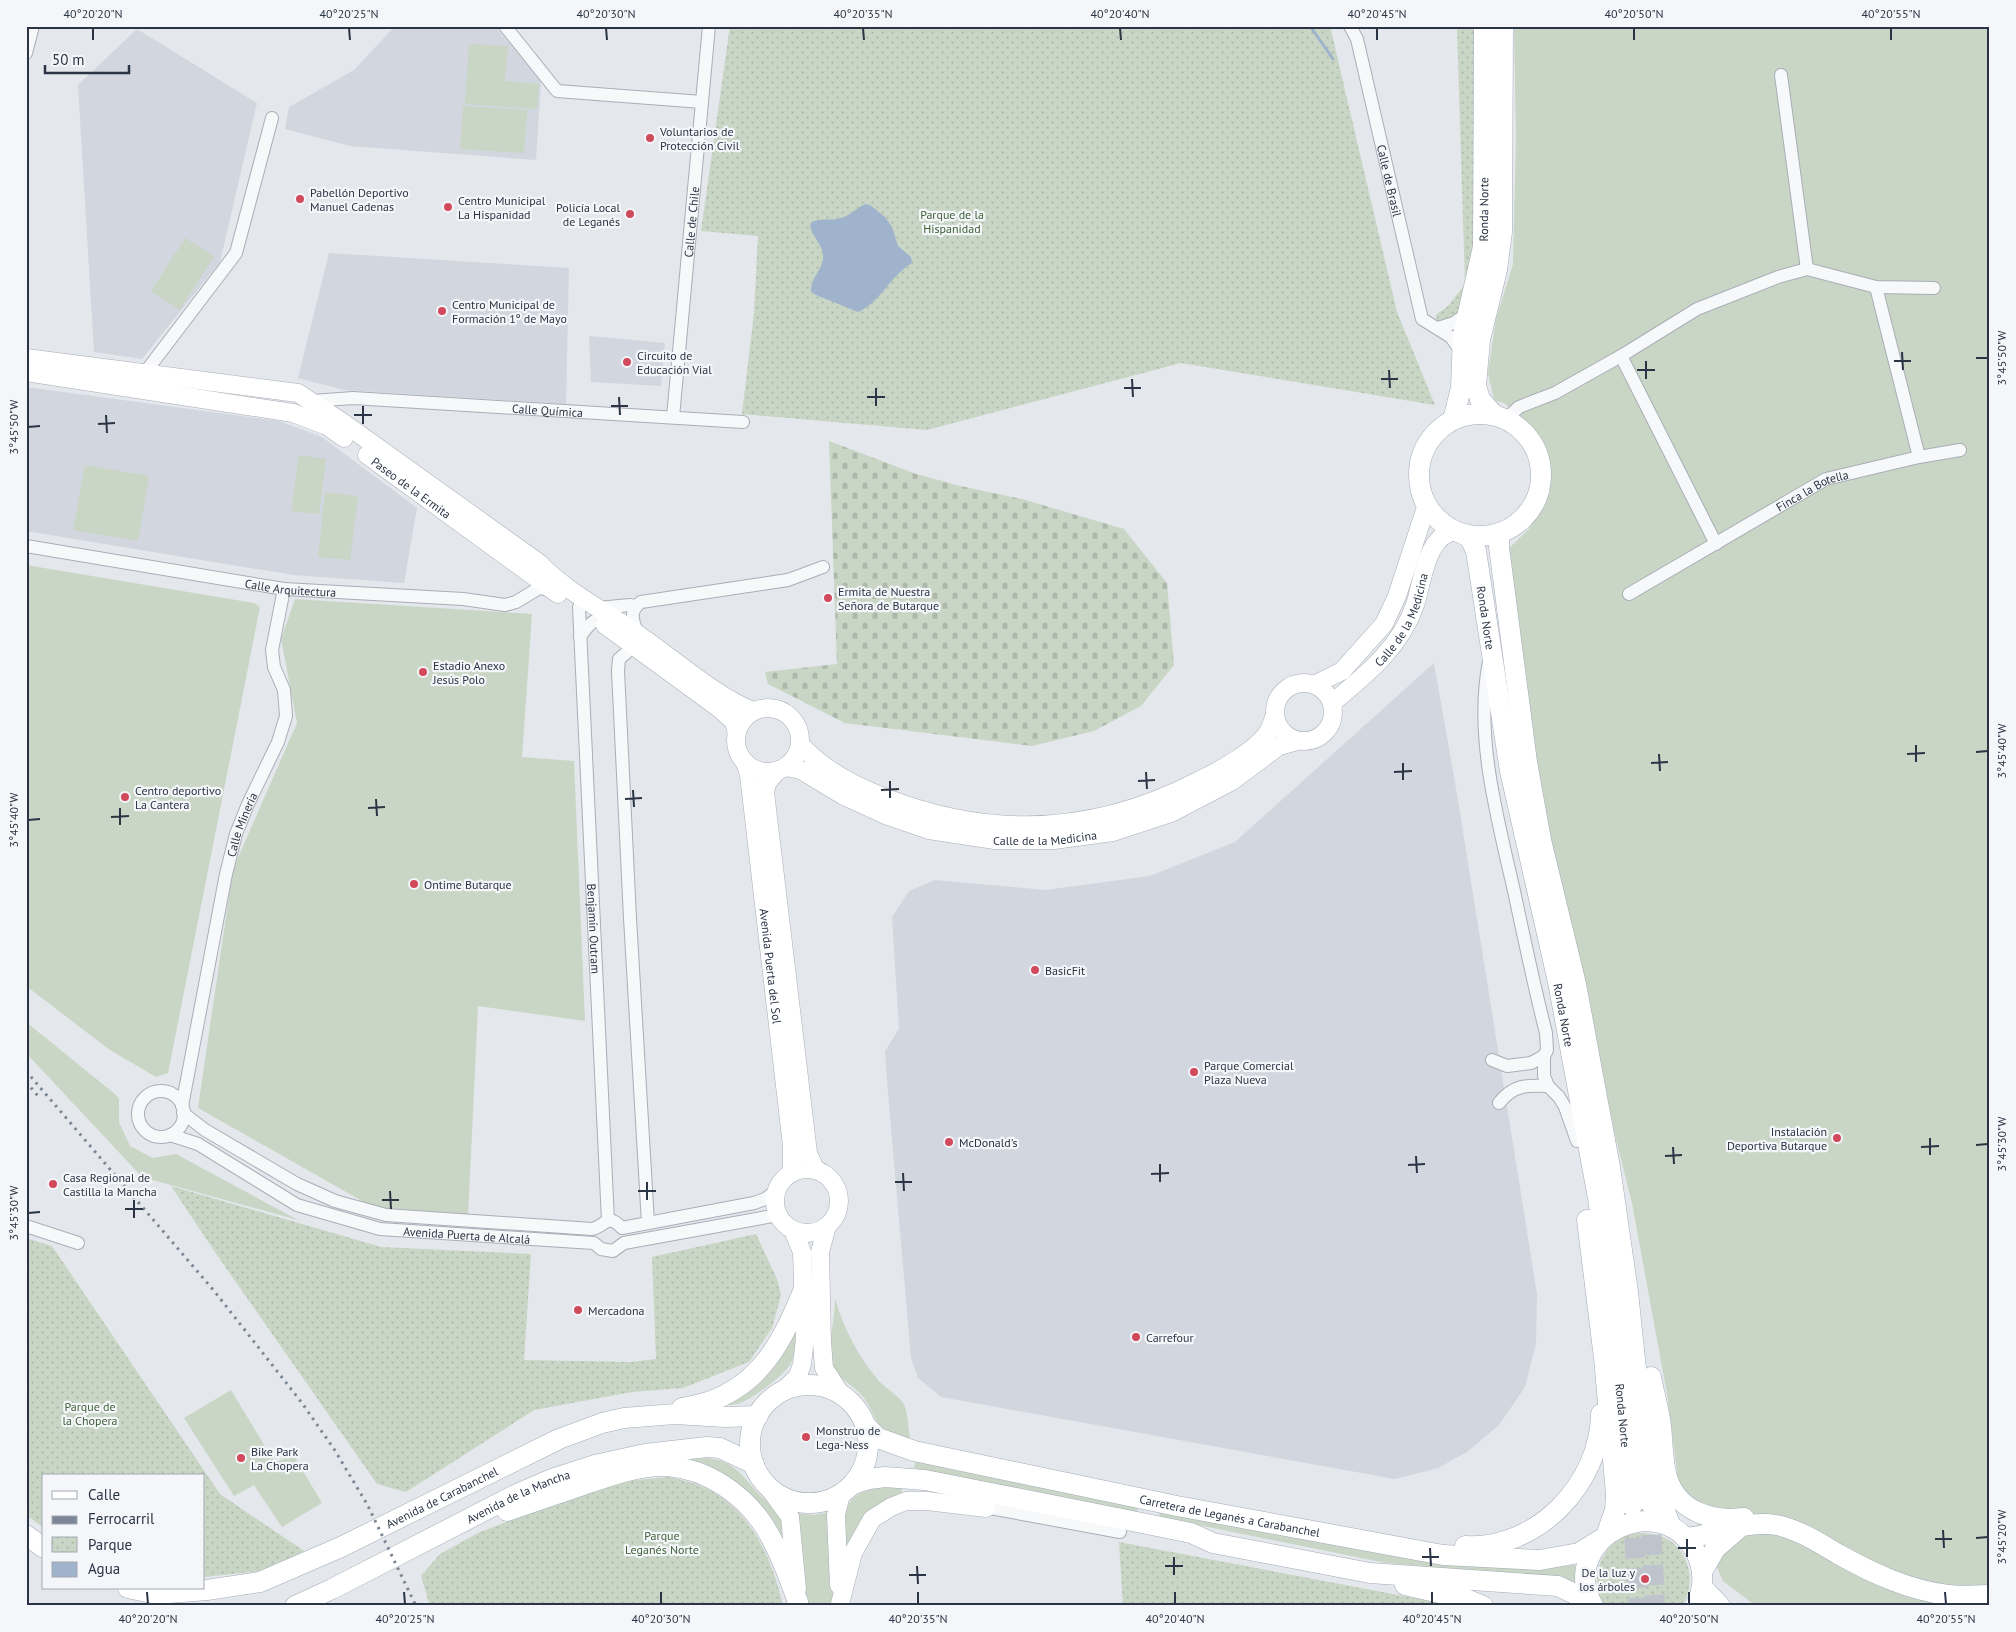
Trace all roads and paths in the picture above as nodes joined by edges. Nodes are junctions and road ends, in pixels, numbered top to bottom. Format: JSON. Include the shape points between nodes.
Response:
{"nodes":[{"id":1,"x":33,"y":26,"type":"edge"},
{"id":2,"x":505,"y":26,"type":"edge"},
{"id":3,"x":709,"y":26,"type":"edge"},
{"id":4,"x":1350,"y":26,"type":"edge"},
{"id":5,"x":1484,"y":26,"type":"edge"},
{"id":6,"x":1503,"y":26,"type":"edge"},
{"id":7,"x":26,"y":53,"type":"edge"},
{"id":8,"x":1781,"y":75,"type":"dead end"},
{"id":9,"x":702,"y":102,"type":"junction"},
{"id":10,"x":272,"y":118,"type":"dead end"},
{"id":11,"x":1806,"y":269,"type":"junction"},
{"id":12,"x":1876,"y":287,"type":"junction"},
{"id":13,"x":1934,"y":288,"type":"dead end"},
{"id":14,"x":1468,"y":313,"type":"junction"},
{"id":15,"x":1438,"y":328,"type":"junction"},
{"id":16,"x":1462,"y":354,"type":"junction"},
{"id":17,"x":1620,"y":356,"type":"junction"},
{"id":18,"x":26,"y":358,"type":"edge"},
{"id":19,"x":26,"y":372,"type":"edge"},
{"id":20,"x":144,"y":374,"type":"junction"},
{"id":21,"x":353,"y":398,"type":"junction"},
{"id":22,"x":312,"y":401,"type":"junction"},
{"id":23,"x":673,"y":417,"type":"junction"},
{"id":24,"x":1500,"y":417,"type":"junction"},
{"id":25,"x":1453,"y":420,"type":"junction"},
{"id":26,"x":743,"y":422,"type":"dead end"},
{"id":27,"x":345,"y":424,"type":"junction"},
{"id":28,"x":1960,"y":450,"type":"dead end"},
{"id":29,"x":1919,"y":456,"type":"junction"},
{"id":30,"x":1427,"y":504,"type":"junction"},
{"id":31,"x":1460,"y":532,"type":"junction"},
{"id":32,"x":1499,"y":533,"type":"junction"},
{"id":33,"x":1716,"y":544,"type":"junction"},
{"id":34,"x":26,"y":546,"type":"edge"},
{"id":35,"x":823,"y":567,"type":"dead end"},
{"id":36,"x":284,"y":589,"type":"junction"},
{"id":37,"x":551,"y":590,"type":"junction"},
{"id":38,"x":1629,"y":594,"type":"dead end"},
{"id":39,"x":635,"y":606,"type":"junction"},
{"id":40,"x":579,"y":607,"type":"junction"},
{"id":41,"x":603,"y":615,"type":"junction"},
{"id":42,"x":580,"y":637,"type":"junction"},
{"id":43,"x":636,"y":640,"type":"junction"},
{"id":44,"x":1491,"y":650,"type":"junction"},
{"id":45,"x":1316,"y":684,"type":"junction"},
{"id":46,"x":1332,"y":703,"type":"junction"},
{"id":47,"x":754,"y":711,"type":"junction"},
{"id":48,"x":1275,"y":714,"type":"junction"},
{"id":49,"x":737,"y":733,"type":"junction"},
{"id":50,"x":1297,"y":741,"type":"junction"},
{"id":51,"x":800,"y":744,"type":"junction"},
{"id":52,"x":745,"y":762,"type":"junction"},
{"id":53,"x":782,"y":769,"type":"junction"},
{"id":54,"x":1531,"y":868,"type":"junction"},
{"id":55,"x":1544,"y":1056,"type":"junction"},
{"id":56,"x":1492,"y":1060,"type":"dead end"},
{"id":57,"x":189,"y":1068,"type":"junction"},
{"id":58,"x":1548,"y":1086,"type":"junction"},
{"id":59,"x":169,"y":1093,"type":"junction"},
{"id":60,"x":1499,"y":1103,"type":"dead end"},
{"id":61,"x":182,"y":1109,"type":"junction"},
{"id":62,"x":170,"y":1135,"type":"junction"},
{"id":63,"x":1577,"y":1141,"type":"junction"},
{"id":64,"x":1610,"y":1167,"type":"junction"},
{"id":65,"x":815,"y":1169,"type":"junction"},
{"id":66,"x":792,"y":1172,"type":"junction"},
{"id":67,"x":775,"y":1192,"type":"junction"},
{"id":68,"x":778,"y":1215,"type":"junction"},
{"id":69,"x":608,"y":1221,"type":"junction"},
{"id":70,"x":648,"y":1223,"type":"junction"},
{"id":71,"x":26,"y":1226,"type":"edge"},
{"id":72,"x":827,"y":1226,"type":"junction"},
{"id":73,"x":597,"y":1228,"type":"junction"},
{"id":74,"x":622,"y":1228,"type":"junction"},
{"id":75,"x":793,"y":1230,"type":"junction"},
{"id":76,"x":624,"y":1242,"type":"junction"},
{"id":77,"x":78,"y":1243,"type":"dead end"},
{"id":78,"x":596,"y":1244,"type":"junction"},
{"id":79,"x":804,"y":1289,"type":"junction"},
{"id":80,"x":1596,"y":1292,"type":"junction"},
{"id":81,"x":1651,"y":1377,"type":"junction"},
{"id":82,"x":783,"y":1392,"type":"junction"},
{"id":83,"x":842,"y":1396,"type":"junction"},
{"id":84,"x":653,"y":1416,"type":"junction"},
{"id":85,"x":758,"y":1416,"type":"junction"},
{"id":86,"x":865,"y":1425,"type":"junction"},
{"id":87,"x":754,"y":1464,"type":"junction"},
{"id":88,"x":925,"y":1480,"type":"junction"},
{"id":89,"x":767,"y":1485,"type":"junction"},
{"id":90,"x":847,"y":1489,"type":"junction"},
{"id":91,"x":986,"y":1508,"type":"junction"},
{"id":92,"x":459,"y":1524,"type":"junction"},
{"id":93,"x":1784,"y":1527,"type":"junction"},
{"id":94,"x":1120,"y":1532,"type":"joint"},
{"id":95,"x":1732,"y":1532,"type":"junction"},
{"id":96,"x":1678,"y":1533,"type":"junction"},
{"id":97,"x":26,"y":1535,"type":"edge"},
{"id":98,"x":1604,"y":1537,"type":"junction"},
{"id":99,"x":1213,"y":1543,"type":"junction"},
{"id":100,"x":1379,"y":1544,"type":"junction"},
{"id":101,"x":42,"y":1547,"type":"edge"},
{"id":102,"x":1370,"y":1572,"type":"junction"},
{"id":103,"x":1700,"y":1588,"type":"edge"},
{"id":104,"x":137,"y":1590,"type":"edge"},
{"id":105,"x":1990,"y":1595,"type":"edge"},
{"id":106,"x":798,"y":1604,"type":"edge"},
{"id":107,"x":1592,"y":1604,"type":"edge"},
{"id":108,"x":840,"y":1605,"type":"edge"},
{"id":109,"x":295,"y":1606,"type":"edge"},
{"id":110,"x":1483,"y":1606,"type":"edge"},
{"id":111,"x":1720,"y":1606,"type":"edge"}],
"edges":[{"from":1,"to":7,"type":"street"},
{"from":2,"to":9,"type":"street","via":[[557,91]]},
{"from":3,"to":9,"type":"street","name":"Calle de Chile"},
{"from":4,"to":15,"type":"street","name":"Calle de Brasil","via":[[1357,39],[1422,319]]},
{"from":5,"to":14,"type":"main road","name":"Ronda Norte","via":[[1483,247]]},
{"from":6,"to":24,"type":"main road","name":"Ronda Norte","via":[[1502,232],[1497,270],[1480,340],[1476,386],[1480,399]]},
{"from":8,"to":11,"type":"street"},
{"from":9,"to":23,"type":"street","name":"Calle de Chile"},
{"from":10,"to":20,"type":"street","via":[[236,253]]},
{"from":11,"to":12,"type":"street"},
{"from":11,"to":17,"type":"street","via":[[1697,309]]},
{"from":12,"to":13,"type":"street"},
{"from":12,"to":29,"type":"street"},
{"from":14,"to":15,"type":"street","via":[[1454,323]]},
{"from":14,"to":16,"type":"main road","name":"Ronda Norte"},
{"from":15,"to":16,"type":"street","name":"Calle de Brasil","via":[[1451,337]]},
{"from":16,"to":25,"type":"main road","name":"Ronda Norte","via":[[1461,388]]},
{"from":17,"to":24,"type":"street","via":[[1555,393]]},
{"from":17,"to":33,"type":"street"},
{"from":18,"to":20,"type":"main road","name":"Paseo de la Ermita"},
{"from":19,"to":37,"type":"main road","name":"Paseo de la Ermita","via":[[293,413],[327,426]]},
{"from":20,"to":22,"type":"main road","name":"Paseo de la Ermita","via":[[292,392]]},
{"from":21,"to":22,"type":"street","name":"Calle Química"},
{"from":21,"to":23,"type":"street","name":"Calle Química"},
{"from":21,"to":27,"type":"street","via":[[343,406],[341,413]]},
{"from":22,"to":27,"type":"main road","name":"Paseo de la Ermita"},
{"from":23,"to":26,"type":"street","name":"Calle Química"},
{"from":24,"to":25,"type":"main road","name":"Ronda Norte","via":[[1469,414]]},
{"from":24,"to":32,"type":"main road","name":"Ronda Norte","via":[[1521,429],[1532,442],[1542,477],[1530,510],[1511,528]]},
{"from":25,"to":30,"type":"main road","name":"Ronda Norte","via":[[1434,435],[1422,457],[1420,481]]},
{"from":27,"to":41,"type":"main road","name":"Paseo de la Ermita","via":[[540,564],[554,579]]},
{"from":28,"to":29,"type":"street","name":"Finca la Botella"},
{"from":29,"to":33,"type":"street","name":"Finca la Botella","via":[[1826,480]]},
{"from":30,"to":31,"type":"main road","name":"Ronda Norte","via":[[1440,520]]},
{"from":30,"to":45,"type":"main road","name":"Calle de la Medicina","via":[[1397,596],[1384,624],[1342,671]]},
{"from":31,"to":32,"type":"main road","name":"Ronda Norte","via":[[1487,536]]},
{"from":31,"to":44,"type":"main road","name":"Ronda Norte","via":[[1470,538],[1476,551]]},
{"from":31,"to":46,"type":"main road","name":"Calle de la Medicina","via":[[1448,532],[1440,537],[1427,560],[1415,606],[1401,636],[1378,665]]},
{"from":32,"to":64,"type":"main road","name":"Ronda Norte","via":[[1527,762],[1541,840],[1576,984]]},
{"from":33,"to":38,"type":"street","name":"Finca la Botella"},
{"from":34,"to":36,"type":"street","name":"Calle Arquitectura"},
{"from":35,"to":39,"type":"street","via":[[788,580],[646,601]]},
{"from":36,"to":37,"type":"street","name":"Calle Arquitectura","via":[[462,599],[505,605],[539,588]]},
{"from":36,"to":57,"type":"street","name":"Calle Minería","via":[[272,650],[274,667],[284,690],[286,716],[278,742],[239,827],[226,874]]},
{"from":37,"to":40,"type":"main road","name":"Paseo de la Ermita"},
{"from":39,"to":41,"type":"street"},
{"from":39,"to":43,"type":"street","via":[[632,618]]},
{"from":40,"to":41,"type":"main road","name":"Paseo de la Ermita"},
{"from":40,"to":42,"type":"street","name":"Benjamín Outram"},
{"from":41,"to":42,"type":"street","via":[[587,626]]},
{"from":41,"to":43,"type":"main road","name":"Paseo de la Ermita"},
{"from":42,"to":69,"type":"street","name":"Benjamín Outram"},
{"from":43,"to":47,"type":"main road","name":"Paseo de la Ermita","via":[[727,698]]},
{"from":43,"to":49,"type":"main road","name":"Paseo de la Ermita","via":[[720,709],[734,722]]},
{"from":43,"to":70,"type":"street","via":[[619,659],[618,671]]},
{"from":44,"to":54,"type":"main road","name":"Ronda Norte","via":[[1510,771]]},
{"from":44,"to":55,"type":"street","via":[[1484,684],[1484,728],[1494,805],[1546,1033]]},
{"from":45,"to":46,"type":"main road"},
{"from":45,"to":48,"type":"main road","via":[[1306,682],[1287,688],[1278,700]]},
{"from":46,"to":50,"type":"main road","via":[[1333,718],[1326,732],[1313,740]]},
{"from":47,"to":49,"type":"main road","via":[[743,720]]},
{"from":47,"to":51,"type":"main road","via":[[768,708],[784,712],[797,726]]},
{"from":48,"to":50,"type":"main road","via":[[1282,731]]},
{"from":48,"to":51,"type":"main road","name":"Calle de la Medicina","via":[[1268,733],[1255,745],[1224,768],[1184,789],[1113,815],[1064,824],[1011,827],[955,819],[909,807],[842,778],[820,764]]},
{"from":49,"to":52,"type":"main road","via":[[736,744]]},
{"from":50,"to":53,"type":"main road","name":"Calle de la Medicina","via":[[1279,746],[1232,781],[1171,812],[1113,832],[1054,840],[995,840],[929,830],[844,796],[801,770]]},
{"from":51,"to":53,"type":"main road","via":[[792,761]]},
{"from":52,"to":53,"type":"main road","via":[[760,771]]},
{"from":52,"to":66,"type":"main road","name":"Avenida Puerta del Sol","via":[[792,1146]]},
{"from":53,"to":65,"type":"main road","name":"Avenida Puerta del Sol","via":[[767,783],[766,798],[808,1153]]},
{"from":54,"to":63,"type":"main road","via":[[1535,919]]},
{"from":54,"to":64,"type":"main road","name":"Ronda Norte","via":[[1558,982],[1598,1198],[1641,1504],[1628,1292]]},
{"from":55,"to":56,"type":"street","via":[[1531,1063],[1507,1066]]},
{"from":55,"to":58,"type":"street","via":[[1543,1069]]},
{"from":57,"to":59,"type":"street","name":"Calle Minería"},
{"from":57,"to":61,"type":"street","name":"Calle Minería"},
{"from":58,"to":60,"type":"street","via":[[1515,1089]]},
{"from":58,"to":63,"type":"street","via":[[1565,1107]]},
{"from":59,"to":61,"type":"street","via":[[179,1100]]},
{"from":59,"to":62,"type":"street","via":[[157,1092],[146,1096],[139,1106],[138,1119],[145,1131],[157,1137]]},
{"from":61,"to":62,"type":"street","via":[[180,1126]]},
{"from":61,"to":73,"type":"street","name":"Avenida Puerta de Alcalá","via":[[205,1130],[297,1184],[335,1201],[386,1215]]},
{"from":62,"to":78,"type":"street","name":"Avenida Puerta de Alcalá","via":[[198,1144],[297,1205],[372,1226]]},
{"from":63,"to":80,"type":"main road"},
{"from":64,"to":81,"type":"main road","name":"Ronda Norte","via":[[1621,1188],[1638,1272]]},
{"from":65,"to":66,"type":"main road"},
{"from":65,"to":72,"type":"main road","via":[[830,1178],[838,1193],[837,1211]]},
{"from":66,"to":67,"type":"main road"},
{"from":67,"to":68,"type":"main road"},
{"from":67,"to":70,"type":"street","via":[[754,1203]]},
{"from":68,"to":75,"type":"main road"},
{"from":68,"to":76,"type":"street","name":"Avenida Puerta de Alcalá"},
{"from":69,"to":73,"type":"street"},
{"from":69,"to":74,"type":"street","via":[[618,1223]]},
{"from":70,"to":74,"type":"street"},
{"from":71,"to":77,"type":"street"},
{"from":72,"to":75,"type":"main road","via":[[811,1233]]},
{"from":72,"to":83,"type":"main road","via":[[820,1252],[824,1368]]},
{"from":73,"to":78,"type":"street","via":[[594,1235]]},
{"from":74,"to":76,"type":"street"},
{"from":75,"to":79,"type":"main road","via":[[802,1252]]},
{"from":76,"to":78,"type":"street","name":"Avenida Puerta de Alcalá","via":[[613,1251],[601,1249]]},
{"from":79,"to":82,"type":"main road","via":[[802,1364],[798,1376]]},
{"from":79,"to":84,"type":"main road","via":[[771,1356],[746,1381],[707,1402]]},
{"from":80,"to":98,"type":"main road","via":[[1616,1494],[1615,1510]]},
{"from":80,"to":100,"type":"main road","via":[[1594,1311],[1601,1384],[1600,1426],[1592,1461],[1564,1504],[1530,1530],[1480,1547]]},
{"from":81,"to":93,"type":"main road","via":[[1668,1480],[1685,1505],[1710,1517],[1732,1520],[1765,1518]]},
{"from":81,"to":96,"type":"main road","name":"Ronda Norte","via":[[1662,1503]]},
{"from":82,"to":83,"type":"main road","via":[[807,1385]]},
{"from":82,"to":85,"type":"main road","via":[[768,1402]]},
{"from":83,"to":86,"type":"main road","via":[[852,1404]]},
{"from":84,"to":85,"type":"main road","name":"Avenida de Carabanchel"},
{"from":84,"to":104,"type":"main road","name":"Avenida de Carabanchel","via":[[602,1423],[567,1436],[341,1548],[260,1582],[156,1594]]},
{"from":85,"to":87,"type":"main road","via":[[752,1432]]},
{"from":86,"to":90,"type":"main road","via":[[868,1450],[865,1462]]},
{"from":86,"to":100,"type":"main road","name":"Carretera de Leganés a Carabanchel","via":[[878,1438],[914,1451]]},
{"from":87,"to":89,"type":"main road"},
{"from":87,"to":92,"type":"main road","name":"Avenida de la Mancha","via":[[720,1448],[707,1447],[620,1458],[514,1495]]},
{"from":88,"to":90,"type":"main road","name":"Carretera de Leganés a Carabanchel","via":[[884,1477],[869,1479]]},
{"from":88,"to":91,"type":"street","via":[[965,1503]]},
{"from":88,"to":99,"type":"main road","name":"Carretera de Leganés a Carabanchel","via":[[1150,1524],[1192,1534]]},
{"from":89,"to":90,"type":"main road","via":[[797,1502],[820,1502]]},
{"from":89,"to":106,"type":"main road","via":[[790,1517]]},
{"from":90,"to":108,"type":"main road","via":[[836,1515]]},
{"from":91,"to":94,"type":"street"},
{"from":91,"to":108,"type":"main road","via":[[906,1501],[872,1519],[853,1553]]},
{"from":92,"to":106,"type":"main road","via":[[620,1474],[666,1466],[683,1468],[713,1479],[756,1514],[781,1559]]},
{"from":92,"to":109,"type":"main road","name":"Avenida de la Mancha"},
{"from":93,"to":95,"type":"main road","via":[[1767,1524]]},
{"from":93,"to":105,"type":"main road","via":[[1879,1575],[1913,1588],[1949,1596]]},
{"from":94,"to":99,"type":"main road"},
{"from":95,"to":96,"type":"main road"},
{"from":95,"to":103,"type":"main road","via":[[1716,1549]]},
{"from":96,"to":98,"type":"main road","name":"Carretera de Leganés a Carabanchel","via":[[1655,1521],[1638,1521],[1622,1525]]},
{"from":96,"to":103,"type":"main road","name":"Ronda Norte","via":[[1693,1547]]},
{"from":97,"to":101,"type":"main road"},
{"from":98,"to":100,"type":"main road","name":"Carretera de Leganés a Carabanchel","via":[[1579,1553],[1540,1560],[1442,1555]]},
{"from":98,"to":107,"type":"main road","via":[[1588,1564],[1587,1590]]},
{"from":99,"to":102,"type":"main road","name":"Carretera de Leganés a Carabanchel"},
{"from":102,"to":107,"type":"main road","name":"Carretera de Leganés a Carabanchel","via":[[1558,1586]]},
{"from":102,"to":110,"type":"main road","via":[[1389,1581]]},
{"from":103,"to":111,"type":"main road"}]}
